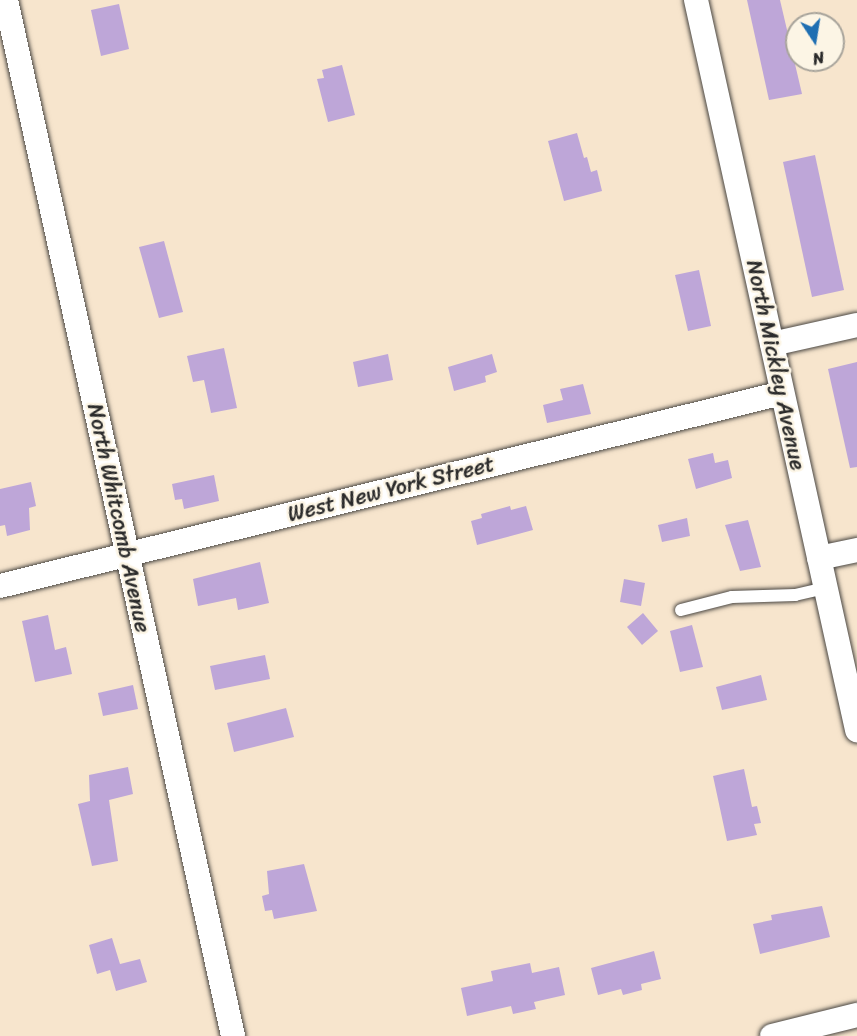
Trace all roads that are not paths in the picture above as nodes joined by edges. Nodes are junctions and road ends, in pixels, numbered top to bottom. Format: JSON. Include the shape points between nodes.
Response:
{"nodes":[{"id":1,"x":6,"y":0,"type":"edge"},
{"id":2,"x":696,"y":0,"type":"edge"},
{"id":3,"x":857,"y":326,"type":"edge"},
{"id":4,"x":772,"y":344,"type":"junction"},
{"id":5,"x":782,"y":393,"type":"junction"},
{"id":6,"x":857,"y":550,"type":"edge"},
{"id":7,"x":126,"y":555,"type":"junction"},
{"id":8,"x":819,"y":558,"type":"junction"},
{"id":9,"x":0,"y":586,"type":"edge"},
{"id":10,"x":825,"y":588,"type":"junction"},
{"id":11,"x":681,"y":610,"type":"dead end"},
{"id":12,"x":857,"y":730,"type":"edge"},
{"id":13,"x":857,"y":1015,"type":"edge"},
{"id":14,"x":233,"y":1036,"type":"edge"},
{"id":15,"x":772,"y":1036,"type":"edge"}],
"edges":[{"from":1,"to":7,"type":"street","name":"North Whitcomb Avenue"},
{"from":2,"to":4,"type":"street","name":"North Mickley Avenue"},
{"from":3,"to":4,"type":"street"},
{"from":4,"to":5,"type":"street","name":"North Mickley Avenue"},
{"from":5,"to":7,"type":"street","name":"West New York Street"},
{"from":5,"to":8,"type":"street","name":"North Mickley Avenue"},
{"from":6,"to":8,"type":"street"},
{"from":7,"to":9,"type":"street","name":"West New York Street"},
{"from":7,"to":14,"type":"street","name":"North Whitcomb Avenue"},
{"from":8,"to":10,"type":"street","name":"North Mickley Avenue"},
{"from":10,"to":11,"type":"lane","via":[[795,595],[732,597]]},
{"from":10,"to":12,"type":"street","name":"North Mickley Avenue"},
{"from":13,"to":15,"type":"street"}]}
